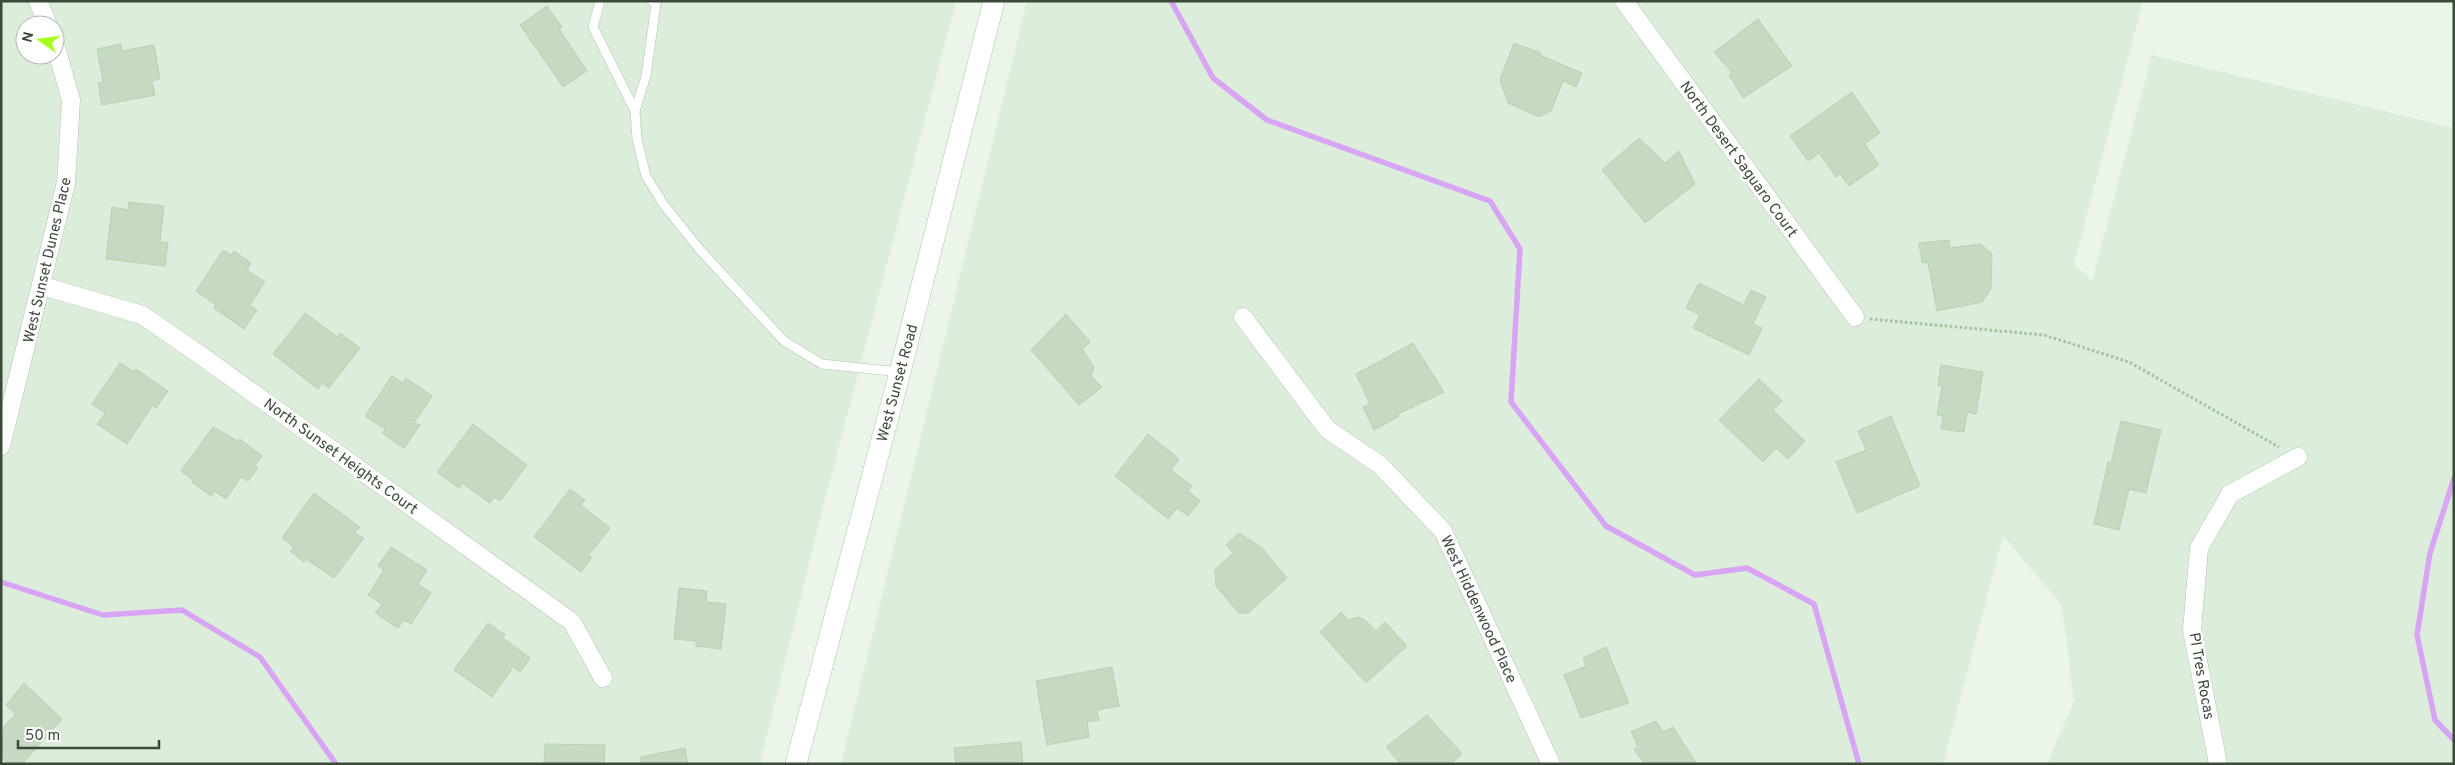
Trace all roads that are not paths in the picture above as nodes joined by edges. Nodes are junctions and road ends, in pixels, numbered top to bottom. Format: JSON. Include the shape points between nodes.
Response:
{"nodes":[{"id":1,"x":38,"y":1,"type":"edge"},
{"id":2,"x":600,"y":1,"type":"edge"},
{"id":3,"x":652,"y":1,"type":"edge"},
{"id":4,"x":994,"y":1,"type":"edge"},
{"id":5,"x":1624,"y":1,"type":"edge"},
{"id":6,"x":44,"y":15,"type":"edge"},
{"id":7,"x":61,"y":65,"type":"edge"},
{"id":8,"x":636,"y":111,"type":"junction"},
{"id":9,"x":42,"y":286,"type":"junction"},
{"id":10,"x":1243,"y":317,"type":"dead end"},
{"id":11,"x":1855,"y":317,"type":"road end"},
{"id":12,"x":900,"y":372,"type":"junction"},
{"id":13,"x":1,"y":446,"type":"edge"},
{"id":14,"x":2298,"y":457,"type":"road end"},
{"id":15,"x":603,"y":678,"type":"dead end"},
{"id":16,"x":796,"y":764,"type":"edge"},
{"id":17,"x":1551,"y":764,"type":"edge"},
{"id":18,"x":2218,"y":764,"type":"edge"}],
"edges":[{"from":1,"to":6,"type":"street"},
{"from":2,"to":8,"type":"lane","via":[[593,27]]},
{"from":3,"to":8,"type":"lane","via":[[656,4],[646,76]]},
{"from":4,"to":12,"type":"street","name":"West Sunset Road"},
{"from":5,"to":11,"type":"street","name":"North Desert Saguaro Court"},
{"from":7,"to":9,"type":"street","name":"West Sunset Dunes Place","via":[[71,100],[66,183]]},
{"from":8,"to":12,"type":"lane","via":[[637,139],[646,176],[664,205],[701,251],[784,341],[822,364]]},
{"from":9,"to":13,"type":"street","name":"West Sunset Dunes Place"},
{"from":9,"to":15,"type":"street","name":"North Sunset Heights Court","via":[[142,315],[196,352],[572,622]]},
{"from":10,"to":17,"type":"street","name":"West Hiddenwood Place","via":[[1327,429],[1380,465],[1443,531]]},
{"from":12,"to":16,"type":"street","name":"West Sunset Road"},
{"from":14,"to":18,"type":"street","name":"Pl Tres Rocas","via":[[2230,494],[2199,548],[2192,630]]}]}
